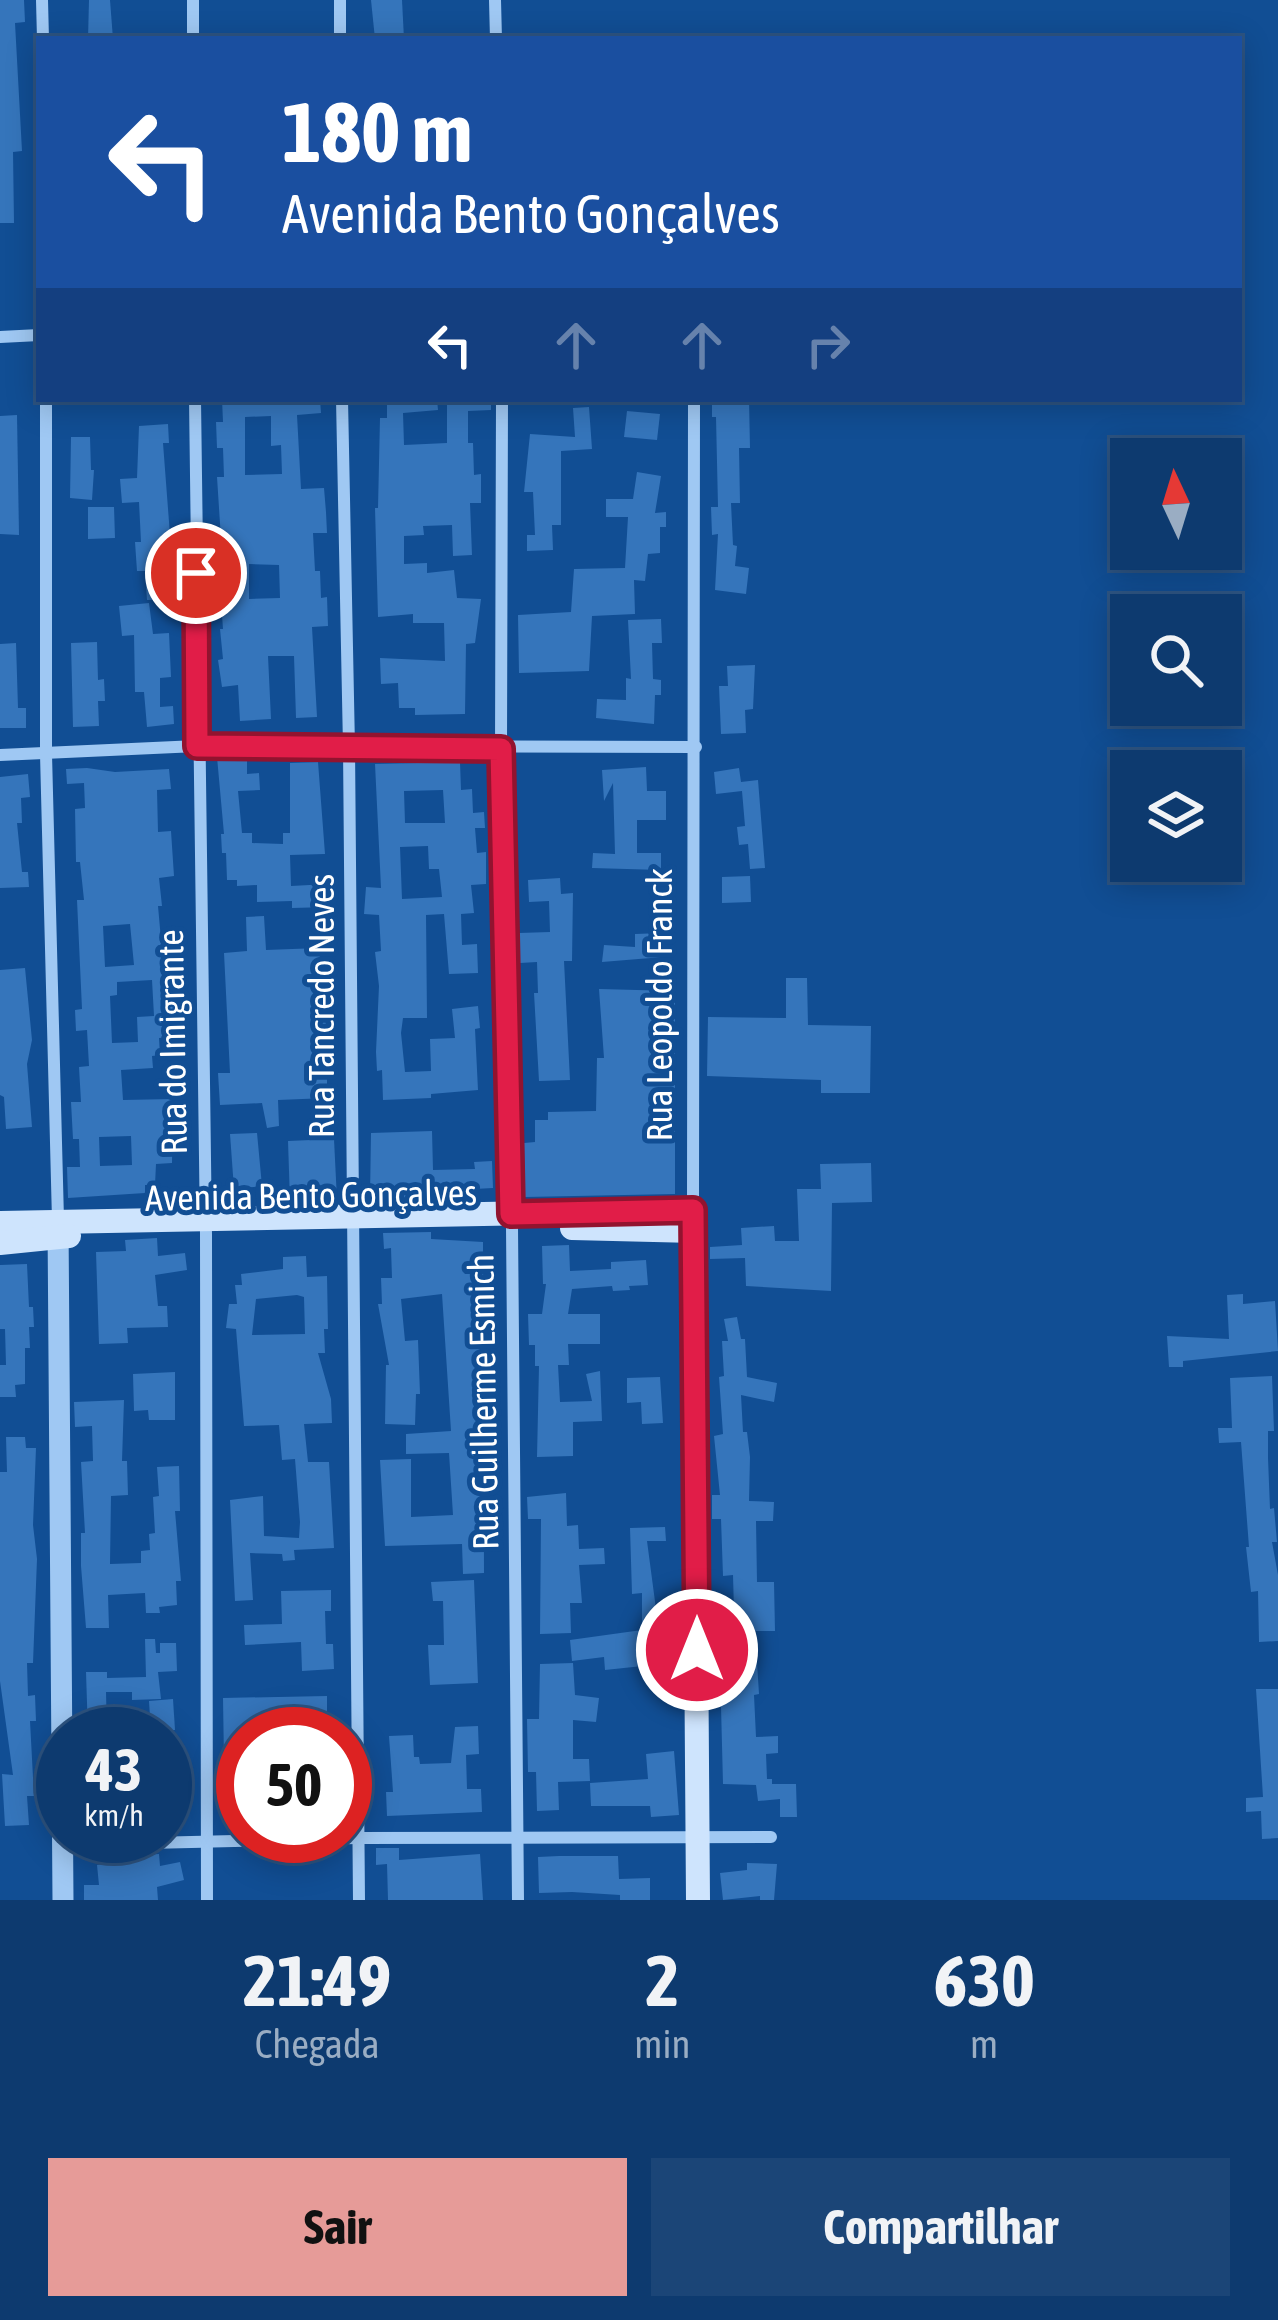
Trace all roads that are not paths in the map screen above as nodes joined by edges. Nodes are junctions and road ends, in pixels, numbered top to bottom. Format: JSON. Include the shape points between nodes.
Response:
{"nodes":[{"id":1,"x":42,"y":0,"type":"edge"},
{"id":2,"x":193,"y":0,"type":"edge"},
{"id":3,"x":340,"y":0,"type":"edge"},
{"id":4,"x":495,"y":0,"type":"edge"},
{"id":5,"x":43,"y":36,"type":"edge"},
{"id":6,"x":193,"y":36,"type":"edge"},
{"id":7,"x":340,"y":36,"type":"edge"},
{"id":8,"x":496,"y":36,"type":"edge"},
{"id":9,"x":36,"y":335,"type":"edge"},
{"id":10,"x":0,"y":337,"type":"edge"},
{"id":11,"x":46,"y":402,"type":"edge"},
{"id":12,"x":195,"y":402,"type":"edge"},
{"id":13,"x":342,"y":402,"type":"edge"},
{"id":14,"x":502,"y":402,"type":"edge"},
{"id":15,"x":694,"y":402,"type":"edge"},
{"id":16,"x":197,"y":746,"type":"junction"},
{"id":17,"x":349,"y":747,"type":"junction"},
{"id":18,"x":696,"y":747,"type":"junction"},
{"id":19,"x":501,"y":749,"type":"junction"},
{"id":20,"x":46,"y":754,"type":"junction"},
{"id":21,"x":0,"y":755,"type":"edge"},
{"id":22,"x":694,"y":1220,"type":"junction"},
{"id":23,"x":511,"y":1221,"type":"junction"},
{"id":24,"x":0,"y":1223,"type":"edge"},
{"id":25,"x":351,"y":1224,"type":"junction"},
{"id":26,"x":205,"y":1226,"type":"junction"},
{"id":27,"x":58,"y":1228,"type":"junction"},
{"id":28,"x":0,"y":1243,"type":"edge"},
{"id":29,"x":61,"y":1707,"type":"edge"},
{"id":30,"x":356,"y":1707,"type":"edge"},
{"id":31,"x":698,"y":1837,"type":"junction"},
{"id":32,"x":771,"y":1837,"type":"dead end"},
{"id":33,"x":372,"y":1838,"type":"edge"},
{"id":34,"x":518,"y":1838,"type":"junction"},
{"id":35,"x":192,"y":1841,"type":"edge"},
{"id":36,"x":206,"y":1841,"type":"junction"},
{"id":37,"x":216,"y":1841,"type":"edge"},
{"id":38,"x":62,"y":1863,"type":"edge"},
{"id":39,"x":358,"y":1863,"type":"edge"},
{"id":40,"x":63,"y":1900,"type":"edge"},
{"id":41,"x":207,"y":1900,"type":"edge"},
{"id":42,"x":359,"y":1900,"type":"edge"},
{"id":43,"x":518,"y":1900,"type":"edge"},
{"id":44,"x":698,"y":1900,"type":"edge"}],
"edges":[{"from":1,"to":5,"type":"street"},
{"from":2,"to":6,"type":"street"},
{"from":3,"to":7,"type":"street"},
{"from":4,"to":8,"type":"street"},
{"from":9,"to":10,"type":"street"},
{"from":11,"to":20,"type":"street"},
{"from":12,"to":16,"type":"street","name":"Rua do Imigrante"},
{"from":13,"to":17,"type":"street","name":"Rua Tancredo Neves"},
{"from":14,"to":19,"type":"street","name":"Rua Guilherme Esmich"},
{"from":15,"to":18,"type":"street","name":"Rua Leopoldo Franck"},
{"from":16,"to":17,"type":"street"},
{"from":16,"to":20,"type":"street"},
{"from":16,"to":26,"type":"street","name":"Rua do Imigrante"},
{"from":17,"to":19,"type":"street"},
{"from":17,"to":25,"type":"street","name":"Rua Tancredo Neves"},
{"from":18,"to":19,"type":"street"},
{"from":18,"to":22,"type":"street","name":"Rua Leopoldo Franck"},
{"from":19,"to":23,"type":"street","name":"Rua Guilherme Esmich"},
{"from":20,"to":21,"type":"street"},
{"from":20,"to":27,"type":"street"},
{"from":22,"to":23,"type":"main road","name":"Avenida Bento Gonçalves"},
{"from":22,"to":31,"type":"main road","name":"Rua Leopoldo Franck"},
{"from":23,"to":25,"type":"main road","name":"Avenida Bento Gonçalves"},
{"from":23,"to":34,"type":"street","name":"Rua Guilherme Esmich"},
{"from":24,"to":27,"type":"main road","name":"Avenida Bento Gonçalves"},
{"from":25,"to":26,"type":"main road","name":"Avenida Bento Gonçalves"},
{"from":25,"to":30,"type":"street","name":"Rua Tancredo Neves"},
{"from":26,"to":27,"type":"main road","name":"Avenida Bento Gonçalves"},
{"from":26,"to":36,"type":"street","name":"Rua do Imigrante"},
{"from":27,"to":28,"type":"main road","name":"Avenida Bento Gonçalves"},
{"from":27,"to":29,"type":"street"},
{"from":31,"to":32,"type":"street"},
{"from":31,"to":34,"type":"street"},
{"from":31,"to":44,"type":"main road","name":"Rua Leopoldo Franck"},
{"from":33,"to":34,"type":"street"},
{"from":34,"to":43,"type":"street","name":"Rua Guilherme Esmich"},
{"from":35,"to":36,"type":"street"},
{"from":36,"to":37,"type":"street"},
{"from":36,"to":41,"type":"street","name":"Rua do Imigrante"},
{"from":38,"to":40,"type":"street"},
{"from":39,"to":42,"type":"street","name":"Rua Tancredo Neves"}]}
